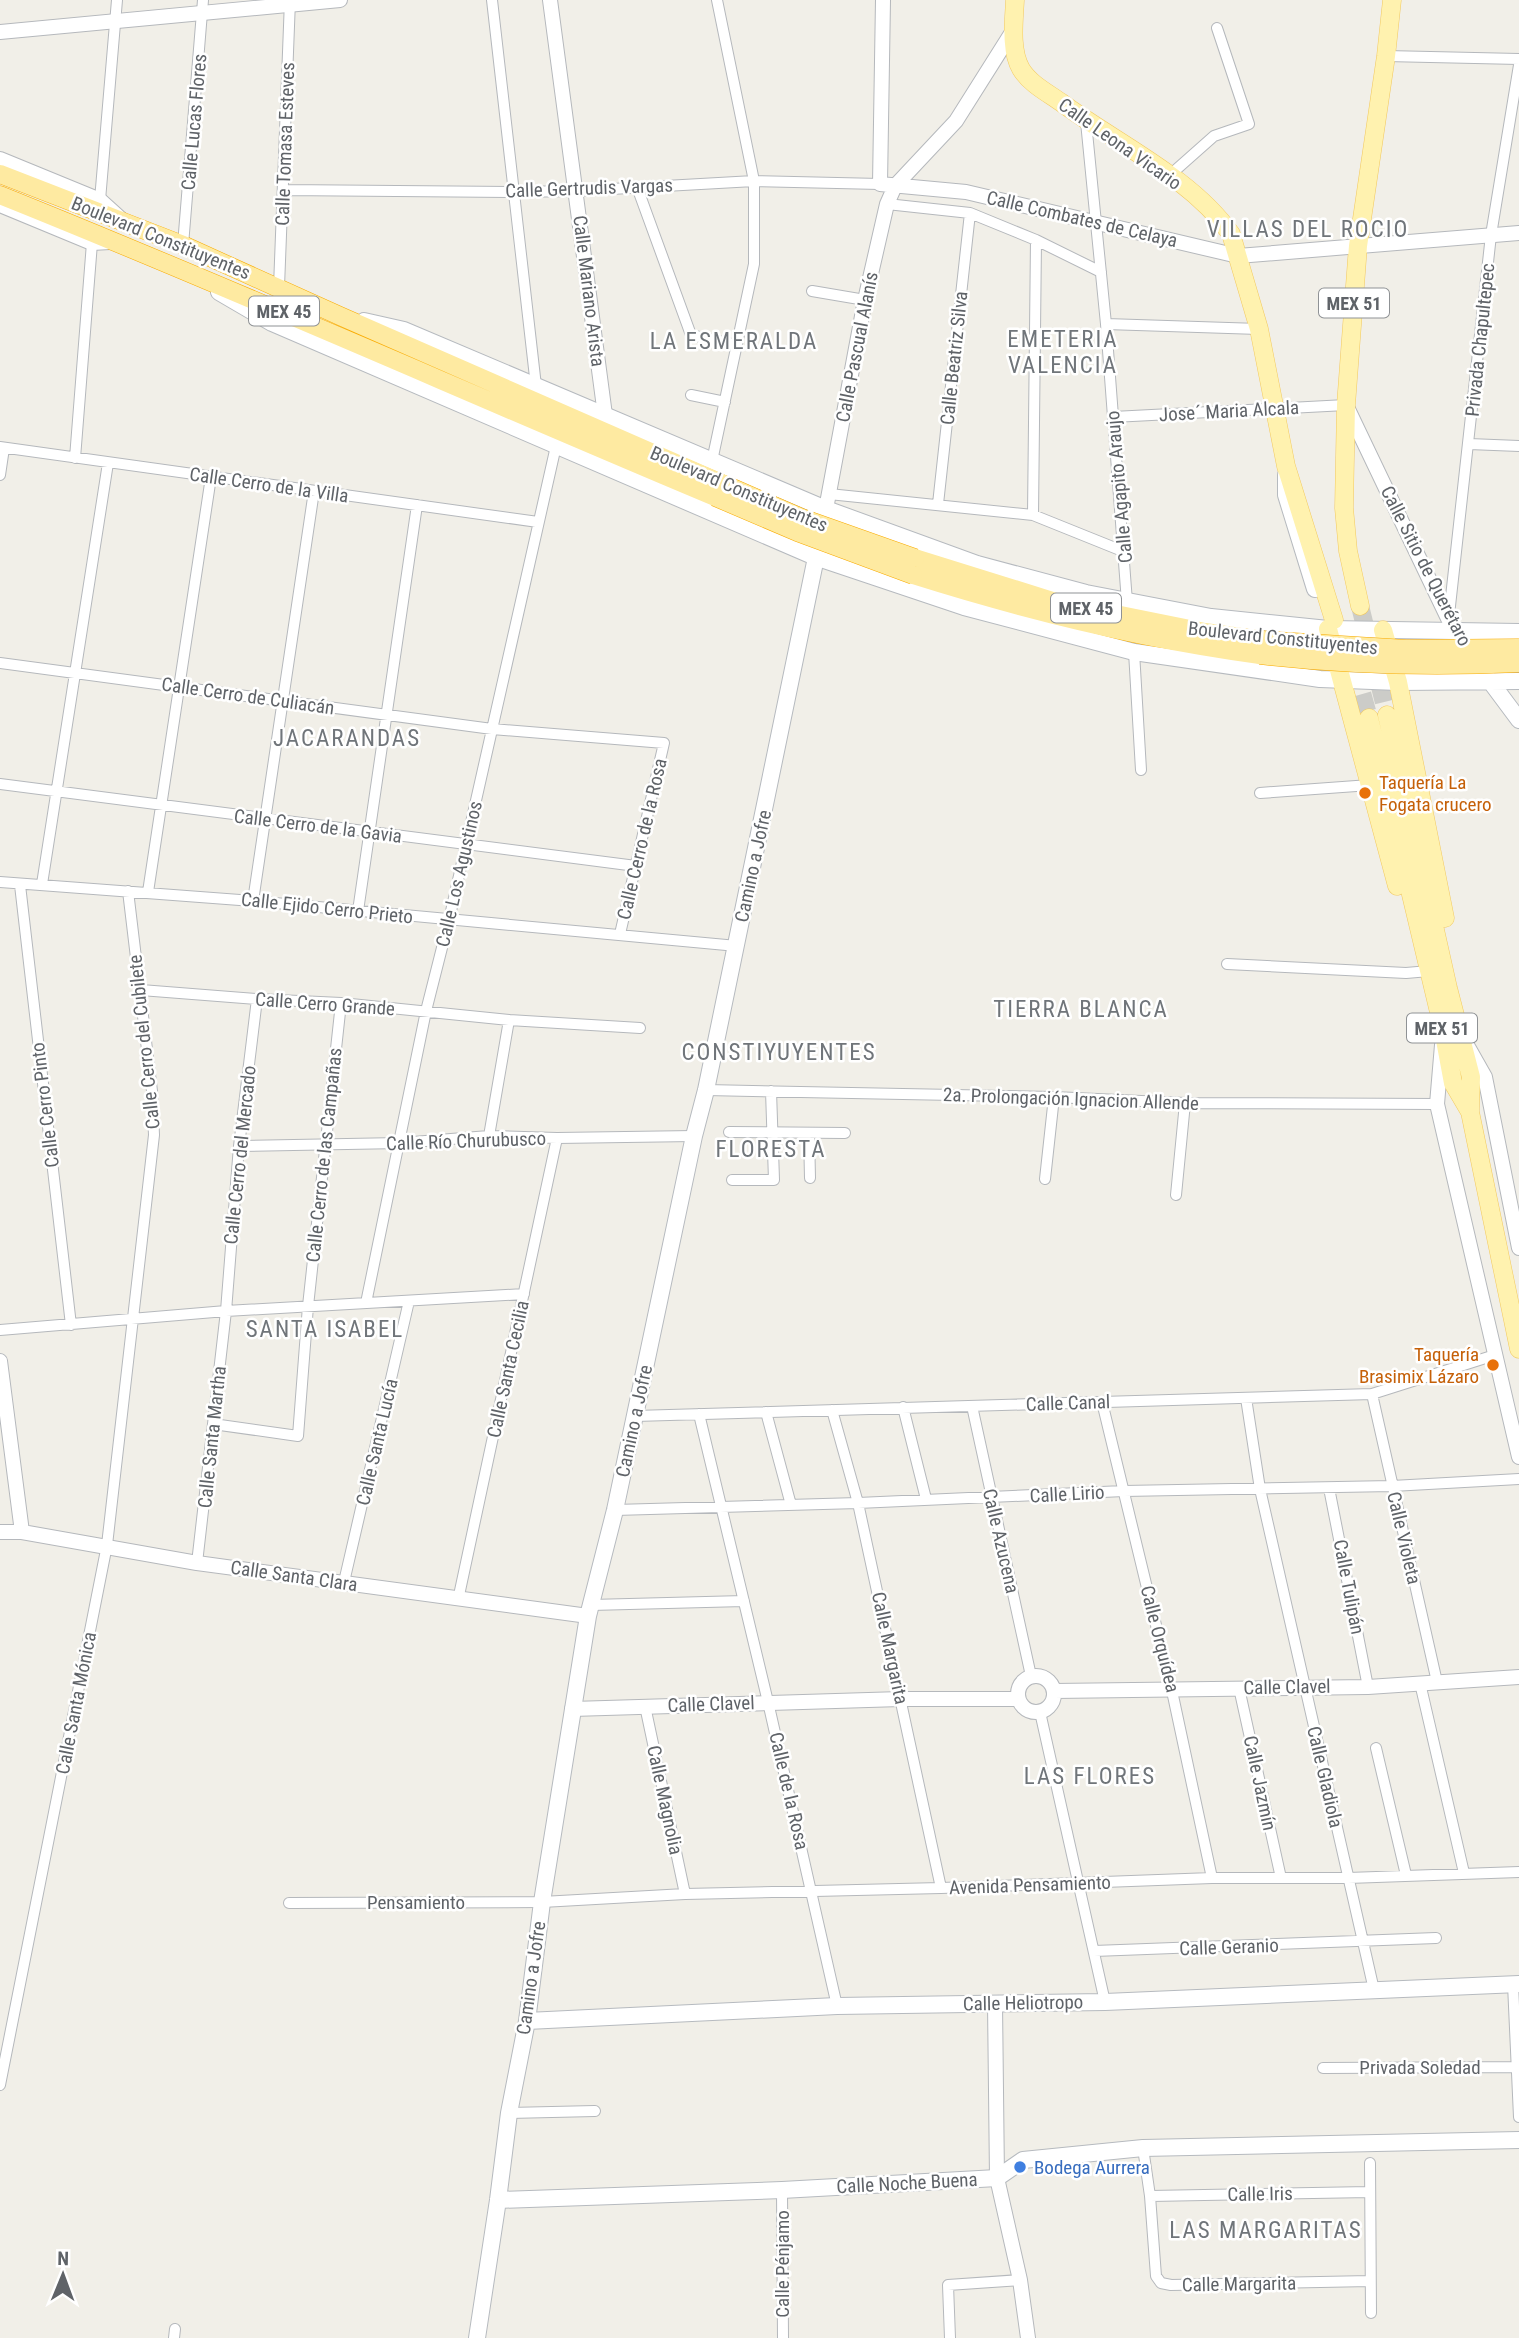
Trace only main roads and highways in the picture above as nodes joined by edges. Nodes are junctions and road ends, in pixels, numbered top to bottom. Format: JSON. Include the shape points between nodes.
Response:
{"nodes":[{"id":1,"x":1015,"y":0,"type":"edge"},
{"id":2,"x":1392,"y":0,"type":"edge"},
{"id":3,"x":0,"y":174,"type":"edge"},
{"id":4,"x":0,"y":195,"type":"edge"},
{"id":5,"x":340,"y":316,"type":"junction"},
{"id":6,"x":565,"y":433,"type":"junction"},
{"id":7,"x":828,"y":502,"type":"junction"},
{"id":8,"x":815,"y":557,"type":"junction"},
{"id":9,"x":1360,"y":606,"type":"tunnel mouth"},
{"id":10,"x":1331,"y":624,"type":"junction"},
{"id":11,"x":1383,"y":630,"type":"junction"},
{"id":12,"x":1454,"y":631,"type":"junction"},
{"id":13,"x":1519,"y":632,"type":"edge"},
{"id":14,"x":1519,"y":648,"type":"edge"},
{"id":15,"x":1519,"y":663,"type":"edge"},
{"id":16,"x":1340,"y":680,"type":"junction"},
{"id":17,"x":1519,"y":681,"type":"edge"},
{"id":18,"x":1398,"y":682,"type":"junction"},
{"id":19,"x":1492,"y":682,"type":"junction"},
{"id":20,"x":1387,"y":715,"type":"tunnel mouth"},
{"id":21,"x":1369,"y":718,"type":"tunnel mouth"},
{"id":22,"x":1519,"y":720,"type":"edge"},
{"id":23,"x":1422,"y":940,"type":"junction"},
{"id":24,"x":1448,"y":988,"type":"junction"},
{"id":25,"x":1471,"y":1112,"type":"junction"},
{"id":26,"x":1519,"y":1349,"type":"edge"},
{"id":27,"x":1516,"y":1984,"type":"edge"},
{"id":28,"x":527,"y":2021,"type":"junction"},
{"id":29,"x":1519,"y":2140,"type":"edge"},
{"id":30,"x":498,"y":2200,"type":"junction"},
{"id":31,"x":477,"y":2338,"type":"edge"}],
"edges":[{"from":1,"to":10,"type":"main road","name":"Calle Leona Vicario","via":[[1016,58],[1029,79],[1170,175],[1231,234],[1259,329],[1286,466]]},
{"from":2,"to":9,"type":"main road","number":"MEX 51","via":[[1359,246],[1346,405],[1344,508]]},
{"from":3,"to":5,"type":"highway","name":"Boulevard Constituyentes","number":"MEX 45","via":[[183,245]]},
{"from":4,"to":6,"type":"highway","name":"Boulevard Constituyentes","number":"MEX 45"},
{"from":5,"to":6,"type":"highway","name":"Boulevard Constituyentes","number":"MEX 45"},
{"from":5,"to":7,"type":"main road","via":[[404,330],[751,478]]},
{"from":6,"to":8,"type":"main road","via":[[727,521]]},
{"from":6,"to":14,"type":"highway","name":"Boulevard Constituyentes","number":"MEX 45","bridge":true,"via":[[915,558],[1056,602],[1262,640],[1405,649]]},
{"from":6,"to":15,"type":"highway","name":"Boulevard Constituyentes","number":"MEX 45","bridge":true,"via":[[854,555],[1050,615],[1200,647],[1321,662],[1406,666]]},
{"from":7,"to":8,"type":"main road","name":"Camino a Jofre"},
{"from":7,"to":10,"type":"main road","via":[[977,565],[1127,602],[1211,617]]},
{"from":8,"to":16,"type":"main road","via":[[964,607],[1135,652]]},
{"from":8,"to":28,"type":"main road","name":"Camino a Jofre","via":[[737,946],[590,1611]]},
{"from":10,"to":11,"type":"main road"},
{"from":10,"to":16,"type":"main road","name":"Calle Leona Vicario"},
{"from":11,"to":12,"type":"main road"},
{"from":11,"to":18,"type":"main road"},
{"from":12,"to":13,"type":"main road"},
{"from":12,"to":19,"type":"main road","name":"Calle Sitio de Querétaro"},
{"from":16,"to":18,"type":"main road"},
{"from":16,"to":23,"type":"main road","name":"Calle Leona Vicario","via":[[1403,910]]},
{"from":17,"to":19,"type":"main road"},
{"from":18,"to":19,"type":"main road"},
{"from":18,"to":24,"type":"main road","via":[[1449,939]]},
{"from":19,"to":22,"type":"main road","name":"Calle Sitio de Querétaro"},
{"from":20,"to":24,"type":"main road","number":"MEX 51"},
{"from":21,"to":23,"type":"main road","number":"MEX 51"},
{"from":23,"to":25,"type":"main road","number":"MEX 51","via":[[1453,1083]]},
{"from":24,"to":25,"type":"main road","number":"MEX 51","via":[[1471,1077]]},
{"from":25,"to":26,"type":"main road","number":"MEX 51"},
{"from":27,"to":28,"type":"main road","name":"Calle Heliotropo"},
{"from":28,"to":30,"type":"main road","name":"Camino a Jofre"},
{"from":29,"to":30,"type":"main road","name":"Calle Noche Buena","via":[[1143,2148],[1023,2160],[996,2178]]},
{"from":30,"to":31,"type":"main road","name":"Camino a Jofre"}]}
